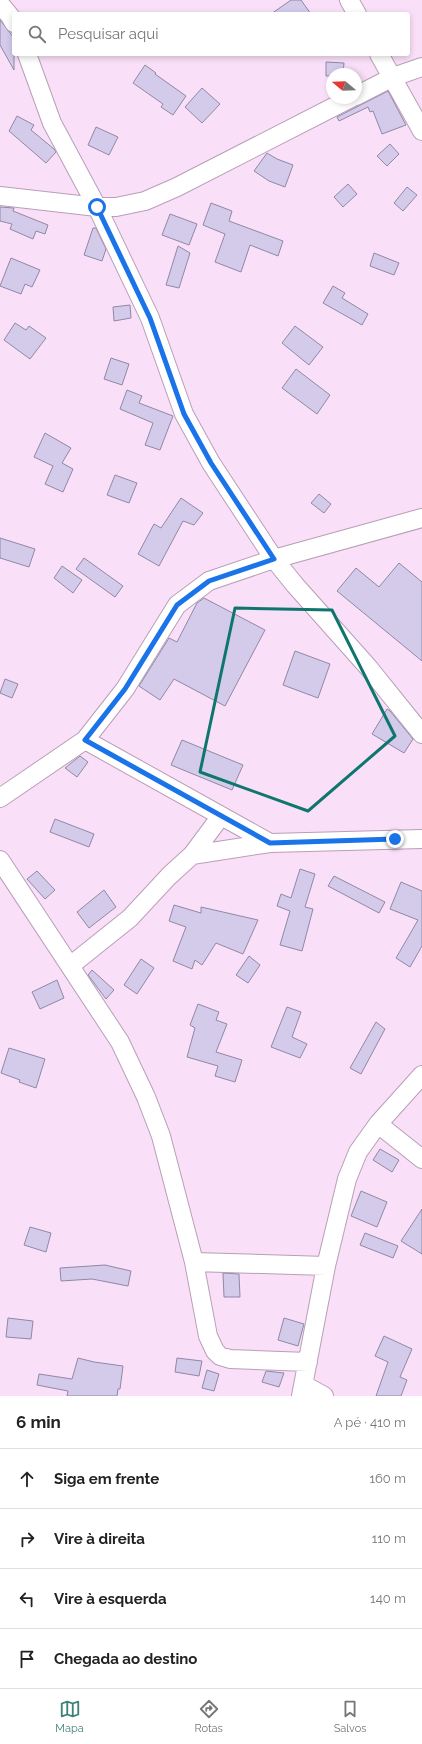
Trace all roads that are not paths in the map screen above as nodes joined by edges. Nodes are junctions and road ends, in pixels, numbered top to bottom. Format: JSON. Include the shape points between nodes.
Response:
{"nodes":[{"id":1,"x":348,"y":0,"type":"edge"},
{"id":2,"x":0,"y":4,"type":"edge"},
{"id":3,"x":356,"y":12,"type":"edge"},
{"id":4,"x":12,"y":20,"type":"edge"},
{"id":5,"x":27,"y":56,"type":"edge"},
{"id":6,"x":381,"y":56,"type":"edge"},
{"id":7,"x":422,"y":67,"type":"edge"},
{"id":8,"x":393,"y":77,"type":"junction"},
{"id":9,"x":362,"y":93,"type":"edge"},
{"id":10,"x":339,"y":104,"type":"edge"},
{"id":11,"x":422,"y":131,"type":"edge"},
{"id":12,"x":0,"y":196,"type":"edge"},
{"id":13,"x":97,"y":207,"type":"junction"},
{"id":14,"x":422,"y":518,"type":"edge"},
{"id":15,"x":274,"y":559,"type":"junction"},
{"id":16,"x":422,"y":734,"type":"edge"},
{"id":17,"x":85,"y":740,"type":"junction"},
{"id":18,"x":0,"y":798,"type":"edge"},
{"id":19,"x":221,"y":816,"type":"junction"},
{"id":20,"x":422,"y":839,"type":"edge"},
{"id":21,"x":270,"y":843,"type":"junction"},
{"id":22,"x":192,"y":855,"type":"junction"},
{"id":23,"x":0,"y":860,"type":"edge"},
{"id":24,"x":70,"y":966,"type":"junction"},
{"id":25,"x":422,"y":1075,"type":"edge"},
{"id":26,"x":378,"y":1124,"type":"junction"},
{"id":27,"x":422,"y":1159,"type":"edge"},
{"id":28,"x":194,"y":1262,"type":"junction"},
{"id":29,"x":326,"y":1266,"type":"junction"},
{"id":30,"x":308,"y":1362,"type":"junction"},
{"id":31,"x":302,"y":1391,"type":"edge"},
{"id":32,"x":324,"y":1396,"type":"edge"}],
"edges":[{"from":1,"to":3,"type":"street"},
{"from":2,"to":4,"type":"street"},
{"from":5,"to":13,"type":"street","via":[[52,123]]},
{"from":6,"to":8,"type":"street"},
{"from":7,"to":8,"type":"street"},
{"from":8,"to":9,"type":"street"},
{"from":8,"to":11,"type":"street"},
{"from":10,"to":13,"type":"street","via":[[178,187],[145,201]]},
{"from":12,"to":13,"type":"street"},
{"from":13,"to":15,"type":"street","via":[[150,318],[184,414],[211,463]]},
{"from":14,"to":15,"type":"street"},
{"from":15,"to":16,"type":"street","via":[[368,666]]},
{"from":15,"to":17,"type":"street","via":[[209,581],[177,605],[125,689]]},
{"from":17,"to":18,"type":"street"},
{"from":17,"to":19,"type":"street"},
{"from":19,"to":21,"type":"street"},
{"from":19,"to":22,"type":"street"},
{"from":20,"to":21,"type":"street"},
{"from":21,"to":22,"type":"street"},
{"from":22,"to":24,"type":"street","via":[[130,918]]},
{"from":23,"to":24,"type":"street"},
{"from":24,"to":28,"type":"street","via":[[120,1042],[146,1097],[161,1136]]},
{"from":25,"to":26,"type":"street"},
{"from":26,"to":27,"type":"street"},
{"from":26,"to":29,"type":"street","via":[[358,1152],[346,1179]]},
{"from":28,"to":29,"type":"street"},
{"from":28,"to":30,"type":"street","via":[[208,1336],[220,1356],[230,1359]]},
{"from":29,"to":30,"type":"street"},
{"from":30,"to":31,"type":"street"},
{"from":31,"to":32,"type":"street"}]}
